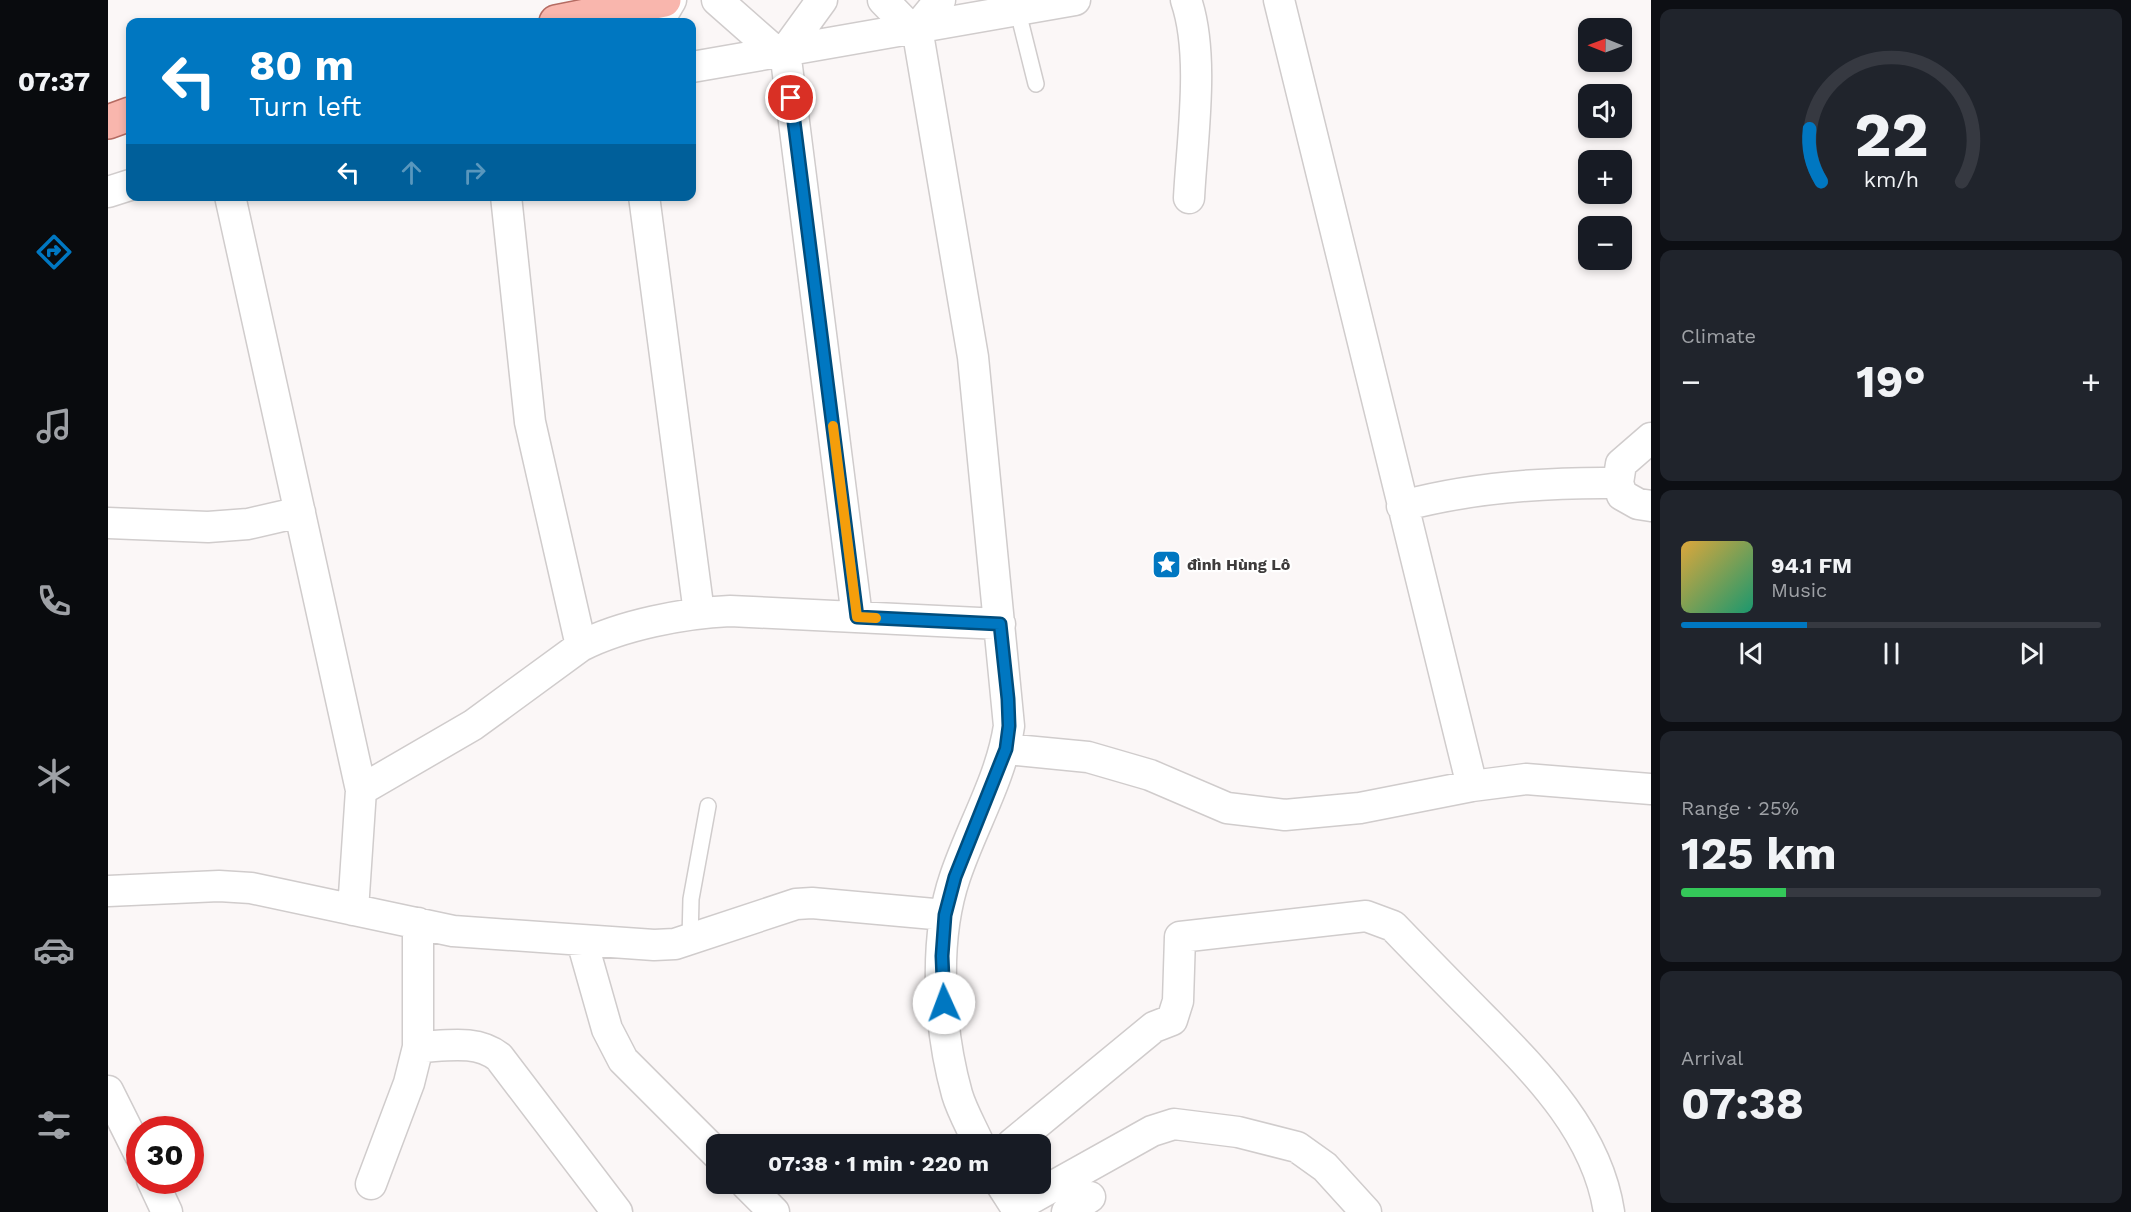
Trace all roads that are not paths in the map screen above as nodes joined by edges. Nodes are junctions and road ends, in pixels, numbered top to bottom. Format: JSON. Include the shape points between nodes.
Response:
{"nodes":[{"id":1,"x":664,"y":0,"type":"edge"},
{"id":2,"x":671,"y":0,"type":"edge"},
{"id":3,"x":717,"y":0,"type":"edge"},
{"id":4,"x":822,"y":0,"type":"edge"},
{"id":5,"x":883,"y":0,"type":"edge"},
{"id":6,"x":940,"y":0,"type":"edge"},
{"id":7,"x":1075,"y":0,"type":"edge"},
{"id":8,"x":1186,"y":0,"type":"edge"},
{"id":9,"x":1279,"y":0,"type":"edge"},
{"id":10,"x":1018,"y":12,"type":"junction"},
{"id":11,"x":576,"y":18,"type":"edge"},
{"id":12,"x":660,"y":18,"type":"edge"},
{"id":13,"x":914,"y":28,"type":"junction"},
{"id":14,"x":780,"y":51,"type":"junction"},
{"id":15,"x":696,"y":66,"type":"edge"},
{"id":16,"x":1036,"y":84,"type":"dead end"},
{"id":17,"x":126,"y":115,"type":"edge"},
{"id":18,"x":108,"y":122,"type":"edge"},
{"id":19,"x":126,"y":186,"type":"edge"},
{"id":20,"x":108,"y":192,"type":"edge"},
{"id":21,"x":1189,"y":198,"type":"dead end"},
{"id":22,"x":231,"y":201,"type":"edge"},
{"id":23,"x":507,"y":201,"type":"edge"},
{"id":24,"x":645,"y":201,"type":"edge"},
{"id":25,"x":1651,"y":438,"type":"edge"},
{"id":26,"x":1618,"y":483,"type":"junction"},
{"id":27,"x":1402,"y":506,"type":"junction"},
{"id":28,"x":1651,"y":506,"type":"edge"},
{"id":29,"x":300,"y":512,"type":"junction"},
{"id":30,"x":108,"y":523,"type":"edge"},
{"id":31,"x":699,"y":613,"type":"junction"},
{"id":32,"x":857,"y":617,"type":"junction"},
{"id":33,"x":1000,"y":624,"type":"junction"},
{"id":34,"x":581,"y":646,"type":"junction"},
{"id":35,"x":1006,"y":749,"type":"junction"},
{"id":36,"x":1472,"y":786,"type":"junction"},
{"id":37,"x":1651,"y":789,"type":"edge"},
{"id":38,"x":361,"y":790,"type":"junction"},
{"id":39,"x":708,"y":806,"type":"dead end"},
{"id":40,"x":108,"y":891,"type":"edge"},
{"id":41,"x":353,"y":910,"type":"junction"},
{"id":42,"x":945,"y":915,"type":"junction"},
{"id":43,"x":418,"y":924,"type":"junction"},
{"id":44,"x":690,"y":940,"type":"junction"},
{"id":45,"x":582,"y":941,"type":"junction"},
{"id":46,"x":418,"y":1047,"type":"junction"},
{"id":47,"x":108,"y":1091,"type":"edge"},
{"id":48,"x":126,"y":1127,"type":"edge"},
{"id":49,"x":976,"y":1134,"type":"edge"},
{"id":50,"x":1024,"y":1134,"type":"edge"},
{"id":51,"x":706,"y":1143,"type":"edge"},
{"id":52,"x":371,"y":1184,"type":"dead end"},
{"id":53,"x":159,"y":1194,"type":"edge"},
{"id":54,"x":756,"y":1194,"type":"edge"},
{"id":55,"x":1012,"y":1201,"type":"edge"},
{"id":56,"x":167,"y":1212,"type":"edge"},
{"id":57,"x":617,"y":1212,"type":"edge"},
{"id":58,"x":774,"y":1212,"type":"edge"},
{"id":59,"x":1366,"y":1212,"type":"edge"},
{"id":60,"x":1609,"y":1212,"type":"edge"}],
"edges":[{"from":1,"to":11,"type":"main road"},
{"from":2,"to":12,"type":"street"},
{"from":3,"to":14,"type":"street"},
{"from":4,"to":14,"type":"street"},
{"from":5,"to":13,"type":"street"},
{"from":6,"to":13,"type":"street"},
{"from":7,"to":10,"type":"street"},
{"from":8,"to":21,"type":"street","via":[[1196,52]]},
{"from":9,"to":27,"type":"street"},
{"from":10,"to":13,"type":"street"},
{"from":10,"to":16,"type":"lane"},
{"from":13,"to":14,"type":"street"},
{"from":13,"to":33,"type":"street","via":[[973,357]]},
{"from":14,"to":15,"type":"street"},
{"from":14,"to":32,"type":"street"},
{"from":17,"to":18,"type":"main road"},
{"from":19,"to":20,"type":"street"},
{"from":22,"to":29,"type":"street"},
{"from":23,"to":34,"type":"street","via":[[530,422]]},
{"from":24,"to":31,"type":"street"},
{"from":25,"to":26,"type":"street","via":[[1621,464]]},
{"from":26,"to":27,"type":"street","via":[[1482,489]]},
{"from":26,"to":28,"type":"street","via":[[1622,495]]},
{"from":27,"to":36,"type":"street"},
{"from":29,"to":30,"type":"street","via":[[248,524],[208,527]]},
{"from":29,"to":38,"type":"street"},
{"from":31,"to":32,"type":"street"},
{"from":31,"to":34,"type":"street","via":[[600,636]]},
{"from":32,"to":33,"type":"street"},
{"from":33,"to":35,"type":"street","via":[[1008,699]]},
{"from":34,"to":38,"type":"street","via":[[474,725]]},
{"from":35,"to":36,"type":"street","via":[[1088,757],[1150,775],[1227,808],[1285,815],[1359,808]]},
{"from":35,"to":42,"type":"street","via":[[955,877]]},
{"from":36,"to":37,"type":"street","via":[[1526,779]]},
{"from":38,"to":41,"type":"street"},
{"from":39,"to":44,"type":"lane","via":[[692,898]]},
{"from":40,"to":41,"type":"street","via":[[251,888]]},
{"from":41,"to":43,"type":"street"},
{"from":42,"to":44,"type":"street","via":[[796,904]]},
{"from":42,"to":49,"type":"street","via":[[944,1026],[958,1095]]},
{"from":43,"to":45,"type":"street","via":[[474,933]]},
{"from":43,"to":46,"type":"street"},
{"from":44,"to":45,"type":"street","via":[[654,945]]},
{"from":45,"to":51,"type":"street","via":[[607,1029],[623,1060]]},
{"from":46,"to":52,"type":"street","via":[[409,1083]]},
{"from":46,"to":57,"type":"street","via":[[472,1045],[487,1048],[499,1057]]},
{"from":47,"to":48,"type":"street"},
{"from":50,"to":60,"type":"street","via":[[1154,1027],[1172,1020],[1178,1001],[1180,937],[1366,916],[1393,926],[1542,1079],[1583,1139],[1606,1193]]},
{"from":53,"to":56,"type":"street"},
{"from":54,"to":58,"type":"street"},
{"from":55,"to":59,"type":"street","via":[[1152,1131],[1174,1124],[1238,1132],[1297,1147],[1325,1167]]}]}
